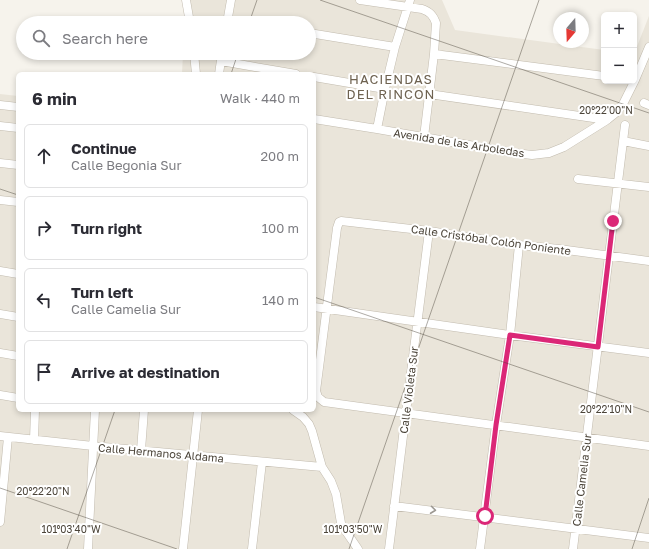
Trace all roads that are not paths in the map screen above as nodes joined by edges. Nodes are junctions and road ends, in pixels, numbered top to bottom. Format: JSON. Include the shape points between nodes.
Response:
{"nodes":[{"id":1,"x":186,"y":0,"type":"edge"},
{"id":2,"x":231,"y":0,"type":"edge"},
{"id":3,"x":360,"y":0,"type":"edge"},
{"id":4,"x":409,"y":4,"type":"edge"},
{"id":5,"x":189,"y":16,"type":"edge"},
{"id":6,"x":228,"y":16,"type":"edge"},
{"id":7,"x":316,"y":35,"type":"edge"},
{"id":8,"x":395,"y":47,"type":"junction"},
{"id":9,"x":649,"y":47,"type":"edge"},
{"id":10,"x":434,"y":54,"type":"junction"},
{"id":11,"x":195,"y":60,"type":"edge"},
{"id":12,"x":221,"y":60,"type":"edge"},
{"id":13,"x":234,"y":60,"type":"edge"},
{"id":14,"x":196,"y":72,"type":"edge"},
{"id":15,"x":219,"y":72,"type":"edge"},
{"id":16,"x":287,"y":72,"type":"edge"},
{"id":17,"x":637,"y":73,"type":"edge"},
{"id":18,"x":601,"y":76,"type":"edge"},
{"id":19,"x":316,"y":77,"type":"edge"},
{"id":20,"x":632,"y":84,"type":"edge"},
{"id":21,"x":385,"y":89,"type":"junction"},
{"id":22,"x":429,"y":94,"type":"junction"},
{"id":23,"x":0,"y":105,"type":"edge"},
{"id":24,"x":16,"y":107,"type":"edge"},
{"id":25,"x":316,"y":119,"type":"edge"},
{"id":26,"x":607,"y":120,"type":"junction"},
{"id":27,"x":0,"y":126,"type":"edge"},
{"id":28,"x":625,"y":126,"type":"dead end"},
{"id":29,"x":16,"y":128,"type":"edge"},
{"id":30,"x":377,"y":129,"type":"junction"},
{"id":31,"x":424,"y":137,"type":"junction"},
{"id":32,"x":623,"y":141,"type":"junction"},
{"id":33,"x":649,"y":146,"type":"edge"},
{"id":34,"x":0,"y":163,"type":"edge"},
{"id":35,"x":16,"y":165,"type":"edge"},
{"id":36,"x":578,"y":179,"type":"dead end"},
{"id":37,"x":618,"y":183,"type":"junction"},
{"id":38,"x":649,"y":187,"type":"edge"},
{"id":39,"x":0,"y":200,"type":"edge"},
{"id":40,"x":16,"y":202,"type":"edge"},
{"id":41,"x":429,"y":231,"type":"junction"},
{"id":42,"x":519,"y":245,"type":"junction"},
{"id":43,"x":610,"y":256,"type":"junction"},
{"id":44,"x":649,"y":261,"type":"edge"},
{"id":45,"x":0,"y":271,"type":"edge"},
{"id":46,"x":16,"y":274,"type":"edge"},
{"id":47,"x":316,"y":307,"type":"edge"},
{"id":48,"x":327,"y":309,"type":"junction"},
{"id":49,"x":0,"y":314,"type":"edge"},
{"id":50,"x":16,"y":317,"type":"edge"},
{"id":51,"x":417,"y":322,"type":"junction"},
{"id":52,"x":510,"y":335,"type":"junction"},
{"id":53,"x":598,"y":347,"type":"junction"},
{"id":54,"x":0,"y":353,"type":"edge"},
{"id":55,"x":649,"y":353,"type":"edge"},
{"id":56,"x":16,"y":356,"type":"edge"},
{"id":57,"x":0,"y":395,"type":"edge"},
{"id":58,"x":16,"y":398,"type":"edge"},
{"id":59,"x":35,"y":412,"type":"edge"},
{"id":60,"x":95,"y":412,"type":"edge"},
{"id":61,"x":144,"y":412,"type":"edge"},
{"id":62,"x":198,"y":412,"type":"edge"},
{"id":63,"x":297,"y":412,"type":"edge"},
{"id":64,"x":406,"y":412,"type":"junction"},
{"id":65,"x":496,"y":425,"type":"junction"},
{"id":66,"x":4,"y":436,"type":"edge"},
{"id":67,"x":587,"y":438,"type":"junction"},
{"id":68,"x":34,"y":440,"type":"junction"},
{"id":69,"x":93,"y":446,"type":"junction"},
{"id":70,"x":649,"y":446,"type":"edge"},
{"id":71,"x":141,"y":450,"type":"junction"},
{"id":72,"x":193,"y":455,"type":"junction"},
{"id":73,"x":262,"y":462,"type":"junction"},
{"id":74,"x":322,"y":467,"type":"junction"},
{"id":75,"x":394,"y":506,"type":"junction"},
{"id":76,"x":485,"y":516,"type":"junction"},
{"id":77,"x":0,"y":522,"type":"edge"},
{"id":78,"x":576,"y":528,"type":"junction"},
{"id":79,"x":649,"y":538,"type":"edge"},
{"id":80,"x":88,"y":549,"type":"edge"},
{"id":81,"x":183,"y":549,"type":"edge"},
{"id":82,"x":252,"y":549,"type":"edge"},
{"id":83,"x":358,"y":549,"type":"edge"},
{"id":84,"x":390,"y":549,"type":"edge"},
{"id":85,"x":480,"y":549,"type":"edge"},
{"id":86,"x":573,"y":549,"type":"edge"}],
"edges":[{"from":1,"to":5,"type":"street"},
{"from":2,"to":6,"type":"street"},
{"from":3,"to":4,"type":"street"},
{"from":4,"to":8,"type":"street"},
{"from":4,"to":10,"type":"street","via":[[432,15],[436,23]]},
{"from":7,"to":8,"type":"street"},
{"from":8,"to":21,"type":"street"},
{"from":9,"to":17,"type":"street","name":"Avenida de las Arboledas"},
{"from":10,"to":18,"type":"street"},
{"from":10,"to":22,"type":"street"},
{"from":11,"to":14,"type":"street"},
{"from":12,"to":15,"type":"street"},
{"from":13,"to":16,"type":"street"},
{"from":19,"to":21,"type":"street"},
{"from":20,"to":26,"type":"street","name":"Avenida de las Arboledas","via":[[623,104]]},
{"from":21,"to":30,"type":"street"},
{"from":22,"to":26,"type":"street"},
{"from":22,"to":31,"type":"street"},
{"from":23,"to":24,"type":"street"},
{"from":25,"to":30,"type":"street","name":"Avenida de las Arboledas"},
{"from":26,"to":31,"type":"street","name":"Avenida de las Arboledas","via":[[564,147],[549,153],[532,155]]},
{"from":27,"to":29,"type":"street"},
{"from":28,"to":32,"type":"street","name":"Calle Camelia Sur"},
{"from":30,"to":31,"type":"street","name":"Avenida de las Arboledas"},
{"from":32,"to":33,"type":"street"},
{"from":32,"to":37,"type":"street","name":"Calle Camelia Sur"},
{"from":34,"to":35,"type":"street"},
{"from":36,"to":37,"type":"street"},
{"from":37,"to":38,"type":"street"},
{"from":37,"to":43,"type":"street","name":"Calle Camelia Sur"},
{"from":39,"to":40,"type":"street"},
{"from":41,"to":42,"type":"street","name":"Calle Cristóbal Colón Poniente"},
{"from":41,"to":48,"type":"street","name":"Calle Cristóbal Colón Poniente","via":[[344,220],[339,222]]},
{"from":41,"to":51,"type":"street","name":"Calle Violeta Sur"},
{"from":42,"to":43,"type":"street","name":"Calle Cristóbal Colón Poniente"},
{"from":42,"to":52,"type":"street"},
{"from":43,"to":44,"type":"street","name":"Calle Cristóbal Colón Poniente"},
{"from":43,"to":53,"type":"street","name":"Calle Camelia Sur"},
{"from":45,"to":46,"type":"street"},
{"from":47,"to":48,"type":"street"},
{"from":48,"to":51,"type":"street"},
{"from":48,"to":64,"type":"street","via":[[316,391],[318,397],[324,402]]},
{"from":49,"to":50,"type":"street"},
{"from":51,"to":52,"type":"street"},
{"from":51,"to":64,"type":"street","name":"Calle Violeta Sur"},
{"from":52,"to":53,"type":"street"},
{"from":52,"to":65,"type":"street"},
{"from":53,"to":55,"type":"street"},
{"from":53,"to":67,"type":"street","name":"Calle Camelia Sur"},
{"from":54,"to":56,"type":"street"},
{"from":57,"to":58,"type":"street"},
{"from":59,"to":68,"type":"street"},
{"from":60,"to":69,"type":"street"},
{"from":61,"to":71,"type":"street"},
{"from":62,"to":72,"type":"street"},
{"from":63,"to":74,"type":"street","via":[[309,424]]},
{"from":64,"to":65,"type":"street"},
{"from":64,"to":75,"type":"street","name":"Calle Violeta Sur"},
{"from":65,"to":67,"type":"street"},
{"from":65,"to":76,"type":"street"},
{"from":66,"to":68,"type":"street","name":"Calle Hermanos Aldama"},
{"from":66,"to":77,"type":"street"},
{"from":67,"to":70,"type":"street"},
{"from":67,"to":78,"type":"street","name":"Calle Camelia Sur"},
{"from":68,"to":69,"type":"street","name":"Calle Hermanos Aldama"},
{"from":69,"to":71,"type":"street","name":"Calle Hermanos Aldama"},
{"from":69,"to":80,"type":"street"},
{"from":71,"to":72,"type":"street","name":"Calle Hermanos Aldama"},
{"from":72,"to":73,"type":"street","name":"Calle Hermanos Aldama"},
{"from":72,"to":81,"type":"street"},
{"from":73,"to":74,"type":"street","name":"Calle Hermanos Aldama"},
{"from":73,"to":82,"type":"street"},
{"from":74,"to":83,"type":"street","via":[[336,494],[341,523]]},
{"from":75,"to":76,"type":"street","one_way":true},
{"from":75,"to":84,"type":"street","name":"Calle Violeta Sur"},
{"from":76,"to":78,"type":"street"},
{"from":76,"to":85,"type":"street"},
{"from":78,"to":79,"type":"street"},
{"from":78,"to":86,"type":"street","name":"Calle Camelia Sur"}]}
